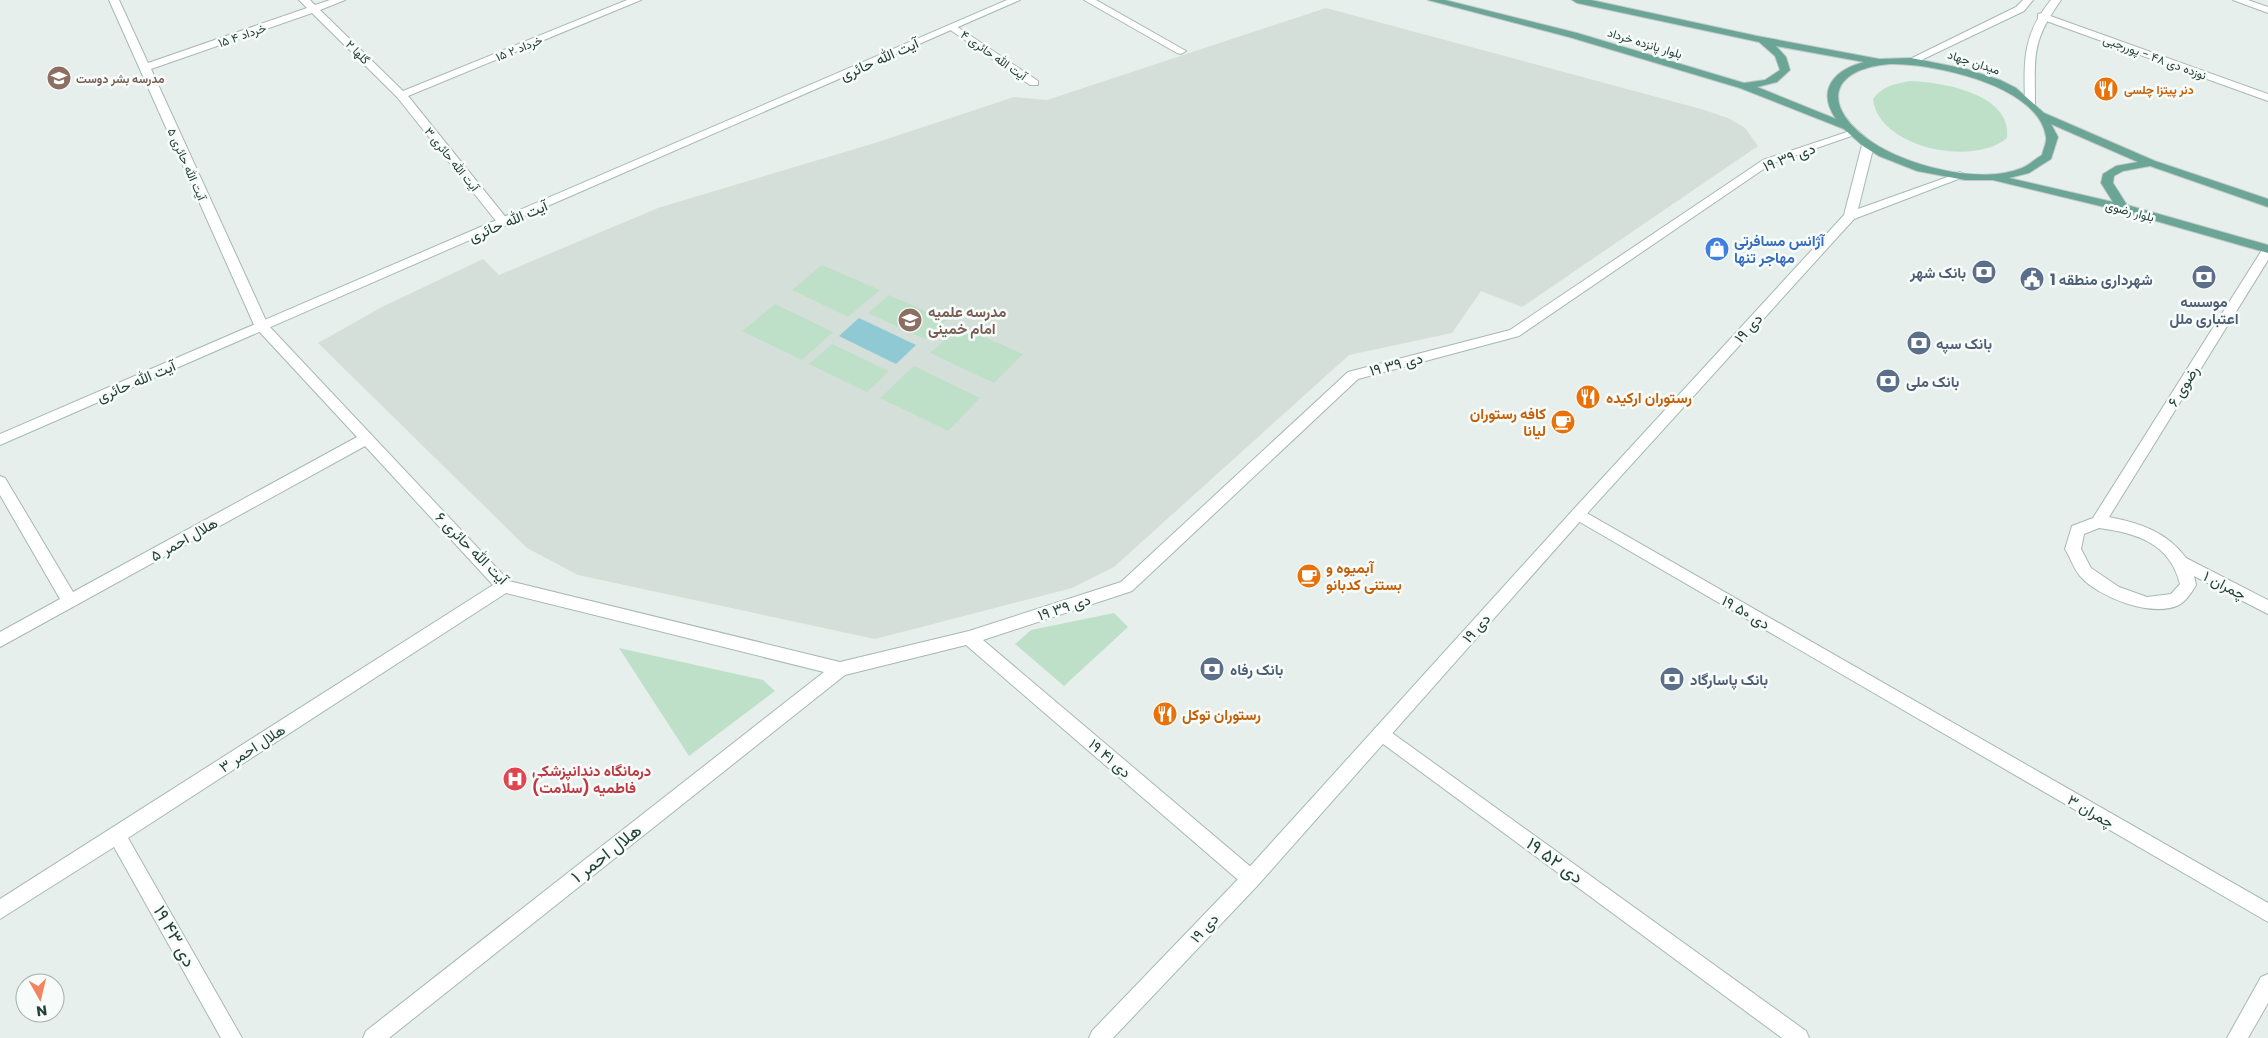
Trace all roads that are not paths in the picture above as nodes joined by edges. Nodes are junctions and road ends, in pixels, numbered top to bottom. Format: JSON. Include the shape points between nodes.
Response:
{"nodes":[{"id":1,"x":114,"y":0,"type":"edge"},
{"id":2,"x":304,"y":0,"type":"edge"},
{"id":3,"x":340,"y":0,"type":"edge"},
{"id":4,"x":636,"y":0,"type":"edge"},
{"id":5,"x":1015,"y":0,"type":"edge"},
{"id":6,"x":1090,"y":0,"type":"edge"},
{"id":7,"x":1433,"y":0,"type":"edge"},
{"id":8,"x":1578,"y":0,"type":"edge"},
{"id":9,"x":2028,"y":0,"type":"edge"},
{"id":10,"x":2056,"y":0,"type":"edge"},
{"id":11,"x":2238,"y":0,"type":"edge"},
{"id":12,"x":316,"y":9,"type":"junction"},
{"id":13,"x":2268,"y":10,"type":"edge"},
{"id":14,"x":2042,"y":16,"type":"junction"},
{"id":15,"x":953,"y":26,"type":"junction"},
{"id":16,"x":1757,"y":39,"type":"junction"},
{"id":17,"x":1181,"y":50,"type":"dead end"},
{"id":18,"x":1910,"y":61,"type":"junction"},
{"id":19,"x":1879,"y":62,"type":"junction"},
{"id":20,"x":144,"y":68,"type":"junction"},
{"id":21,"x":1034,"y":83,"type":"dead end"},
{"id":22,"x":1744,"y":86,"type":"junction"},
{"id":23,"x":401,"y":95,"type":"junction"},
{"id":24,"x":2268,"y":98,"type":"edge"},
{"id":25,"x":2030,"y":104,"type":"junction"},
{"id":26,"x":2041,"y":115,"type":"junction"},
{"id":27,"x":1850,"y":130,"type":"junction"},
{"id":28,"x":1868,"y":145,"type":"junction"},
{"id":29,"x":2151,"y":163,"type":"junction"},
{"id":30,"x":1960,"y":176,"type":"junction"},
{"id":31,"x":1991,"y":177,"type":"junction"},
{"id":32,"x":2268,"y":203,"type":"edge"},
{"id":33,"x":2123,"y":208,"type":"junction"},
{"id":34,"x":1850,"y":216,"type":"junction"},
{"id":35,"x":504,"y":223,"type":"junction"},
{"id":36,"x":2268,"y":250,"type":"edge"},
{"id":37,"x":262,"y":327,"type":"junction"},
{"id":38,"x":367,"y":438,"type":"junction"},
{"id":39,"x":0,"y":440,"type":"edge"},
{"id":40,"x":0,"y":482,"type":"edge"},
{"id":41,"x":1578,"y":514,"type":"junction"},
{"id":42,"x":2098,"y":522,"type":"junction"},
{"id":43,"x":2181,"y":562,"type":"junction"},
{"id":44,"x":504,"y":586,"type":"junction"},
{"id":45,"x":70,"y":602,"type":"junction"},
{"id":46,"x":2268,"y":607,"type":"edge"},
{"id":47,"x":969,"y":638,"type":"junction"},
{"id":48,"x":0,"y":640,"type":"edge"},
{"id":49,"x":840,"y":669,"type":"junction"},
{"id":50,"x":1914,"y":710,"type":"joint"},
{"id":51,"x":1381,"y":733,"type":"junction"},
{"id":52,"x":117,"y":835,"type":"junction"},
{"id":53,"x":1250,"y":879,"type":"junction"},
{"id":54,"x":0,"y":910,"type":"edge"},
{"id":55,"x":2268,"y":912,"type":"edge"},
{"id":56,"x":2268,"y":984,"type":"edge"},
{"id":57,"x":2243,"y":1036,"type":"edge"},
{"id":58,"x":232,"y":1038,"type":"edge"},
{"id":59,"x":373,"y":1038,"type":"edge"},
{"id":60,"x":1099,"y":1038,"type":"edge"},
{"id":61,"x":1799,"y":1038,"type":"edge"}],
"edges":[{"from":1,"to":20,"type":"street","name":"آیت الله حائری ۵"},
{"from":2,"to":12,"type":"street","name":"گلها ۲"},
{"from":3,"to":12,"type":"street","name":"۱۵ خرداد ۴"},
{"from":4,"to":23,"type":"street","name":"۱۵ خرداد ۲"},
{"from":5,"to":15,"type":"street","name":"آیت الله حائری"},
{"from":6,"to":17,"type":"street"},
{"from":7,"to":22,"type":"main road","name":"بلوار پانزده خرداد","via":[[1573,35]]},
{"from":8,"to":16,"type":"main road","name":"بلوار پانزده خرداد"},
{"from":9,"to":18,"type":"street","via":[[2020,9]]},
{"from":10,"to":14,"type":"street"},
{"from":11,"to":13,"type":"street"},
{"from":12,"to":20,"type":"street","name":"۱۵ خرداد ۴"},
{"from":12,"to":23,"type":"street","name":"گلها ۲"},
{"from":14,"to":24,"type":"street","name":"نوزده دی ۴۸ - پوررجبی"},
{"from":14,"to":25,"type":"street","via":[[2030,41]]},
{"from":15,"to":21,"type":"street","name":"آیت الله حائری ۴"},
{"from":15,"to":35,"type":"street","name":"آیت الله حائری"},
{"from":16,"to":19,"type":"main road","name":"بلوار پانزده خرداد"},
{"from":16,"to":22,"type":"main road","via":[[1773,48],[1783,59],[1785,70],[1778,78],[1764,84]]},
{"from":18,"to":19,"type":"main road","name":"میدان جهاد"},
{"from":18,"to":25,"type":"main road","name":"میدان جهاد","via":[[1962,70],[1996,83]]},
{"from":19,"to":27,"type":"main road","name":"میدان جهاد","via":[[1856,68],[1839,78],[1832,92],[1834,108]]},
{"from":20,"to":37,"type":"street","name":"آیت الله حائری ۵"},
{"from":22,"to":27,"type":"main road","name":"بلوار پانزده خرداد"},
{"from":23,"to":35,"type":"street","name":"آیت الله حائری ۳"},
{"from":25,"to":26,"type":"main road","name":"میدان جهاد"},
{"from":26,"to":29,"type":"main road"},
{"from":26,"to":31,"type":"main road","name":"میدان جهاد","via":[[2052,137],[2047,157],[2026,171]]},
{"from":27,"to":28,"type":"main road","name":"میدان جهاد"},
{"from":27,"to":47,"type":"street","name":"۱۹ دی ۳۹","via":[[1767,162],[1514,334],[1353,375],[1126,587]]},
{"from":28,"to":30,"type":"main road","name":"میدان جهاد","via":[[1927,170]]},
{"from":28,"to":34,"type":"street"},
{"from":29,"to":32,"type":"main road"},
{"from":29,"to":33,"type":"main road","via":[[2120,168],[2109,174],[2107,183]]},
{"from":30,"to":31,"type":"main road","name":"میدان جهاد"},
{"from":30,"to":34,"type":"street"},
{"from":31,"to":33,"type":"main road","name":"بلوار رضوی"},
{"from":33,"to":36,"type":"main road","name":"بلوار رضوی"},
{"from":34,"to":41,"type":"street","name":"۱۹ دی"},
{"from":35,"to":37,"type":"street","name":"آیت الله حائری"},
{"from":36,"to":42,"type":"street","name":"رضوی ۶"},
{"from":37,"to":38,"type":"street","name":"آیت الله حائری ۶"},
{"from":37,"to":39,"type":"street","name":"آیت الله حائری"},
{"from":38,"to":44,"type":"street","name":"آیت الله حائری ۶"},
{"from":38,"to":45,"type":"street","name":"هلال احمر ۵"},
{"from":40,"to":45,"type":"street"},
{"from":41,"to":50,"type":"street","name":"۱۹ دی ۵۰"},
{"from":41,"to":51,"type":"street","name":"۱۹ دی"},
{"from":42,"to":43,"type":"street","via":[[2128,525],[2159,540]]},
{"from":42,"to":43,"type":"street","via":[[2077,530],[2073,549],[2086,572],[2114,592],[2147,603],[2175,600],[2188,585]]},
{"from":43,"to":46,"type":"street","name":"چمران ۱"},
{"from":44,"to":49,"type":"street","name":"آیت الله حائری ۶"},
{"from":44,"to":52,"type":"street","name":"هلال احمر ۳"},
{"from":45,"to":48,"type":"street","name":"هلال احمر ۵"},
{"from":47,"to":49,"type":"street","name":"۱۹ دی ۳۹"},
{"from":47,"to":53,"type":"street","name":"۱۹ دی ۴۱"},
{"from":49,"to":59,"type":"street","name":"هلال احمر ۱"},
{"from":50,"to":55,"type":"street","name":"چمران ۳"},
{"from":51,"to":53,"type":"street","name":"۱۹ دی"},
{"from":51,"to":61,"type":"street","name":"۱۹ دی ۵۲"},
{"from":52,"to":54,"type":"street","name":"هلال احمر ۳"},
{"from":52,"to":58,"type":"street","name":"۱۹ دی ۴۳"},
{"from":53,"to":60,"type":"street","name":"۱۹ دی"},
{"from":56,"to":57,"type":"street"}]}
